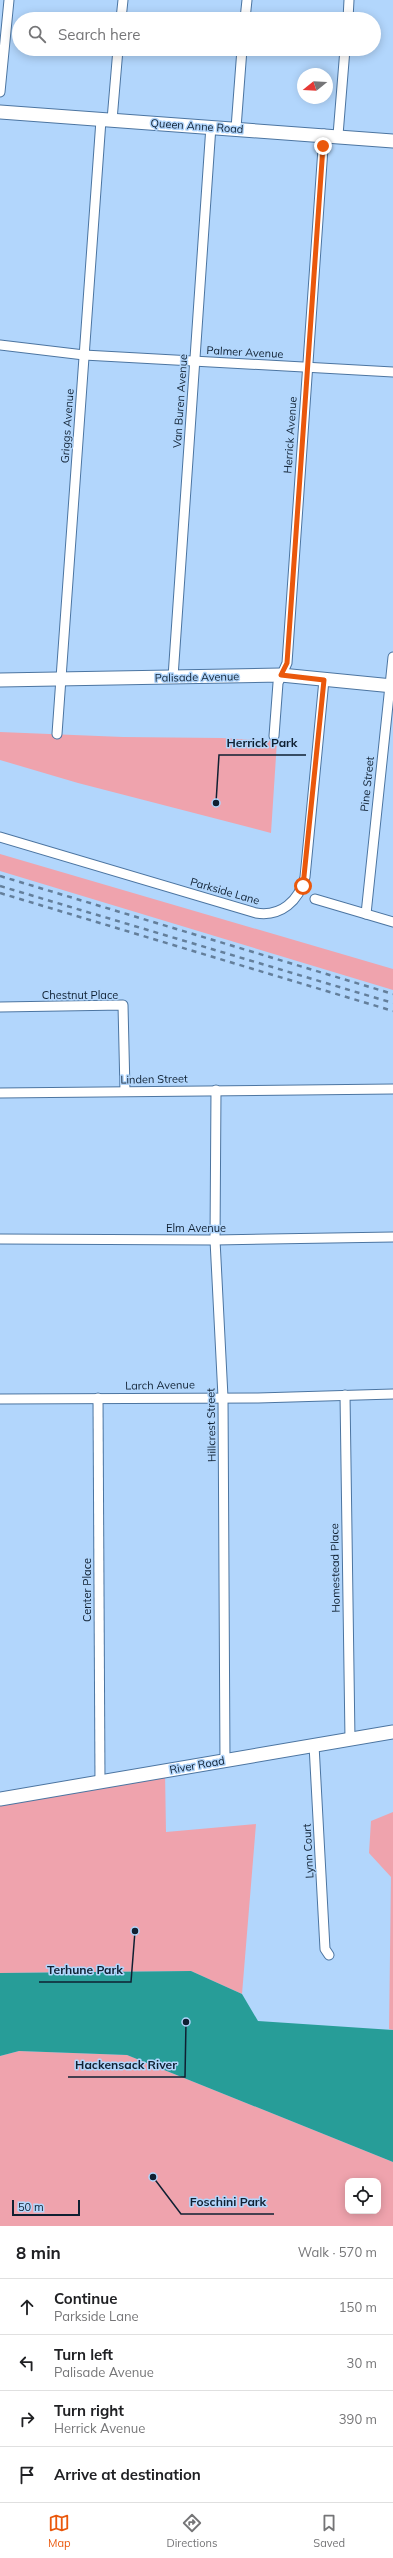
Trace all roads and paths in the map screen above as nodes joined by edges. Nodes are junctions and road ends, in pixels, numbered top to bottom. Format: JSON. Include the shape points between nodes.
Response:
{"nodes":[{"id":1,"x":9,"y":0,"type":"edge"},
{"id":2,"x":122,"y":0,"type":"edge"},
{"id":3,"x":247,"y":0,"type":"edge"},
{"id":4,"x":349,"y":0,"type":"edge"},
{"id":5,"x":121,"y":12,"type":"edge"},
{"id":6,"x":246,"y":12,"type":"edge"},
{"id":7,"x":348,"y":12,"type":"edge"},
{"id":8,"x":117,"y":56,"type":"edge"},
{"id":9,"x":241,"y":56,"type":"edge"},
{"id":10,"x":344,"y":56,"type":"edge"},
{"id":11,"x":0,"y":92,"type":"edge"},
{"id":12,"x":0,"y":112,"type":"edge"},
{"id":13,"x":107,"y":120,"type":"junction"},
{"id":14,"x":211,"y":126,"type":"junction"},
{"id":15,"x":236,"y":128,"type":"junction"},
{"id":16,"x":324,"y":134,"type":"junction"},
{"id":17,"x":338,"y":135,"type":"junction"},
{"id":18,"x":393,"y":141,"type":"edge"},
{"id":19,"x":0,"y":345,"type":"edge"},
{"id":20,"x":84,"y":355,"type":"junction"},
{"id":21,"x":195,"y":362,"type":"junction"},
{"id":22,"x":307,"y":368,"type":"junction"},
{"id":23,"x":393,"y":372,"type":"edge"},
{"id":24,"x":393,"y":657,"type":"edge"},
{"id":25,"x":281,"y":675,"type":"junction"},
{"id":26,"x":173,"y":677,"type":"junction"},
{"id":27,"x":62,"y":679,"type":"junction"},
{"id":28,"x":0,"y":680,"type":"edge"},
{"id":29,"x":324,"y":680,"type":"junction"},
{"id":30,"x":391,"y":686,"type":"edge"},
{"id":31,"x":57,"y":734,"type":"dead end"},
{"id":32,"x":274,"y":736,"type":"dead end"},
{"id":33,"x":0,"y":837,"type":"edge"},
{"id":34,"x":315,"y":899,"type":"dead end"},
{"id":35,"x":366,"y":914,"type":"junction"},
{"id":36,"x":393,"y":922,"type":"edge"},
{"id":37,"x":0,"y":1007,"type":"edge"},
{"id":38,"x":393,"y":1089,"type":"edge"},
{"id":39,"x":216,"y":1090,"type":"junction"},
{"id":40,"x":125,"y":1091,"type":"junction"},
{"id":41,"x":0,"y":1093,"type":"edge"},
{"id":42,"x":393,"y":1237,"type":"edge"},
{"id":43,"x":0,"y":1239,"type":"edge"},
{"id":44,"x":215,"y":1240,"type":"junction"},
{"id":45,"x":393,"y":1394,"type":"edge"},
{"id":46,"x":344,"y":1395,"type":"junction"},
{"id":47,"x":223,"y":1397,"type":"junction"},
{"id":48,"x":98,"y":1398,"type":"junction"},
{"id":49,"x":0,"y":1399,"type":"edge"},
{"id":50,"x":393,"y":1732,"type":"edge"},
{"id":51,"x":350,"y":1739,"type":"junction"},
{"id":52,"x":314,"y":1745,"type":"junction"},
{"id":53,"x":225,"y":1760,"type":"junction"},
{"id":54,"x":100,"y":1782,"type":"junction"},
{"id":55,"x":0,"y":1799,"type":"edge"},
{"id":56,"x":329,"y":1955,"type":"dead end"}],
"edges":[{"from":1,"to":11,"type":"street"},
{"from":2,"to":5,"type":"street"},
{"from":3,"to":6,"type":"street"},
{"from":4,"to":7,"type":"street"},
{"from":8,"to":13,"type":"street","name":"Griggs Avenue"},
{"from":9,"to":15,"type":"street"},
{"from":10,"to":17,"type":"street"},
{"from":12,"to":13,"type":"street","name":"Queen Anne Road"},
{"from":13,"to":14,"type":"street","name":"Queen Anne Road"},
{"from":13,"to":20,"type":"street","name":"Griggs Avenue"},
{"from":14,"to":15,"type":"street","name":"Queen Anne Road"},
{"from":14,"to":21,"type":"street","name":"Van Buren Avenue"},
{"from":15,"to":16,"type":"street","name":"Queen Anne Road"},
{"from":16,"to":17,"type":"street","name":"Queen Anne Road"},
{"from":16,"to":22,"type":"street","name":"Herrick Avenue"},
{"from":17,"to":18,"type":"street","name":"Queen Anne Road"},
{"from":19,"to":20,"type":"street","name":"Palmer Avenue"},
{"from":20,"to":21,"type":"street","name":"Palmer Avenue"},
{"from":20,"to":27,"type":"street","name":"Griggs Avenue"},
{"from":21,"to":22,"type":"street","name":"Palmer Avenue"},
{"from":21,"to":26,"type":"street","name":"Van Buren Avenue"},
{"from":22,"to":23,"type":"street","name":"Palmer Avenue"},
{"from":22,"to":25,"type":"street","name":"Herrick Avenue","via":[[287,663]]},
{"from":24,"to":30,"type":"street","name":"Pine Street"},
{"from":25,"to":26,"type":"street","name":"Palisade Avenue"},
{"from":25,"to":29,"type":"street","name":"Palisade Avenue"},
{"from":25,"to":32,"type":"street","name":"Herrick Avenue","via":[[278,683]]},
{"from":26,"to":27,"type":"street","name":"Palisade Avenue"},
{"from":27,"to":28,"type":"street","name":"Palisade Avenue"},
{"from":27,"to":31,"type":"street","name":"Griggs Avenue"},
{"from":29,"to":30,"type":"street","name":"Palisade Avenue"},
{"from":29,"to":33,"type":"street","name":"Parkside Lane","via":[[305,878],[298,895],[283,909],[267,914],[256,913]]},
{"from":30,"to":35,"type":"street","name":"Pine Street"},
{"from":34,"to":35,"type":"street"},
{"from":35,"to":36,"type":"street"},
{"from":37,"to":40,"type":"street","name":"Chestnut Place","via":[[123,1005]]},
{"from":38,"to":39,"type":"street","name":"Linden Street"},
{"from":39,"to":40,"type":"street","name":"Linden Street"},
{"from":39,"to":44,"type":"street","name":"Hillcrest Street"},
{"from":40,"to":41,"type":"street","name":"Linden Street"},
{"from":42,"to":44,"type":"street","name":"Elm Avenue"},
{"from":43,"to":44,"type":"street","name":"Elm Avenue"},
{"from":44,"to":47,"type":"street","name":"Hillcrest Street"},
{"from":45,"to":46,"type":"street","name":"Larch Avenue"},
{"from":46,"to":47,"type":"street","name":"Larch Avenue"},
{"from":46,"to":51,"type":"street","name":"Homestead Place"},
{"from":47,"to":48,"type":"street","name":"Larch Avenue"},
{"from":47,"to":53,"type":"street","name":"Hillcrest Street"},
{"from":48,"to":49,"type":"street","name":"Larch Avenue"},
{"from":48,"to":54,"type":"street","name":"Center Place"},
{"from":50,"to":51,"type":"street","name":"River Road"},
{"from":51,"to":52,"type":"street","name":"River Road"},
{"from":52,"to":53,"type":"street","name":"River Road"},
{"from":52,"to":56,"type":"street","name":"Lynn Court","via":[[324,1949]]},
{"from":53,"to":54,"type":"street","name":"River Road"},
{"from":54,"to":55,"type":"street","name":"River Road"}]}
